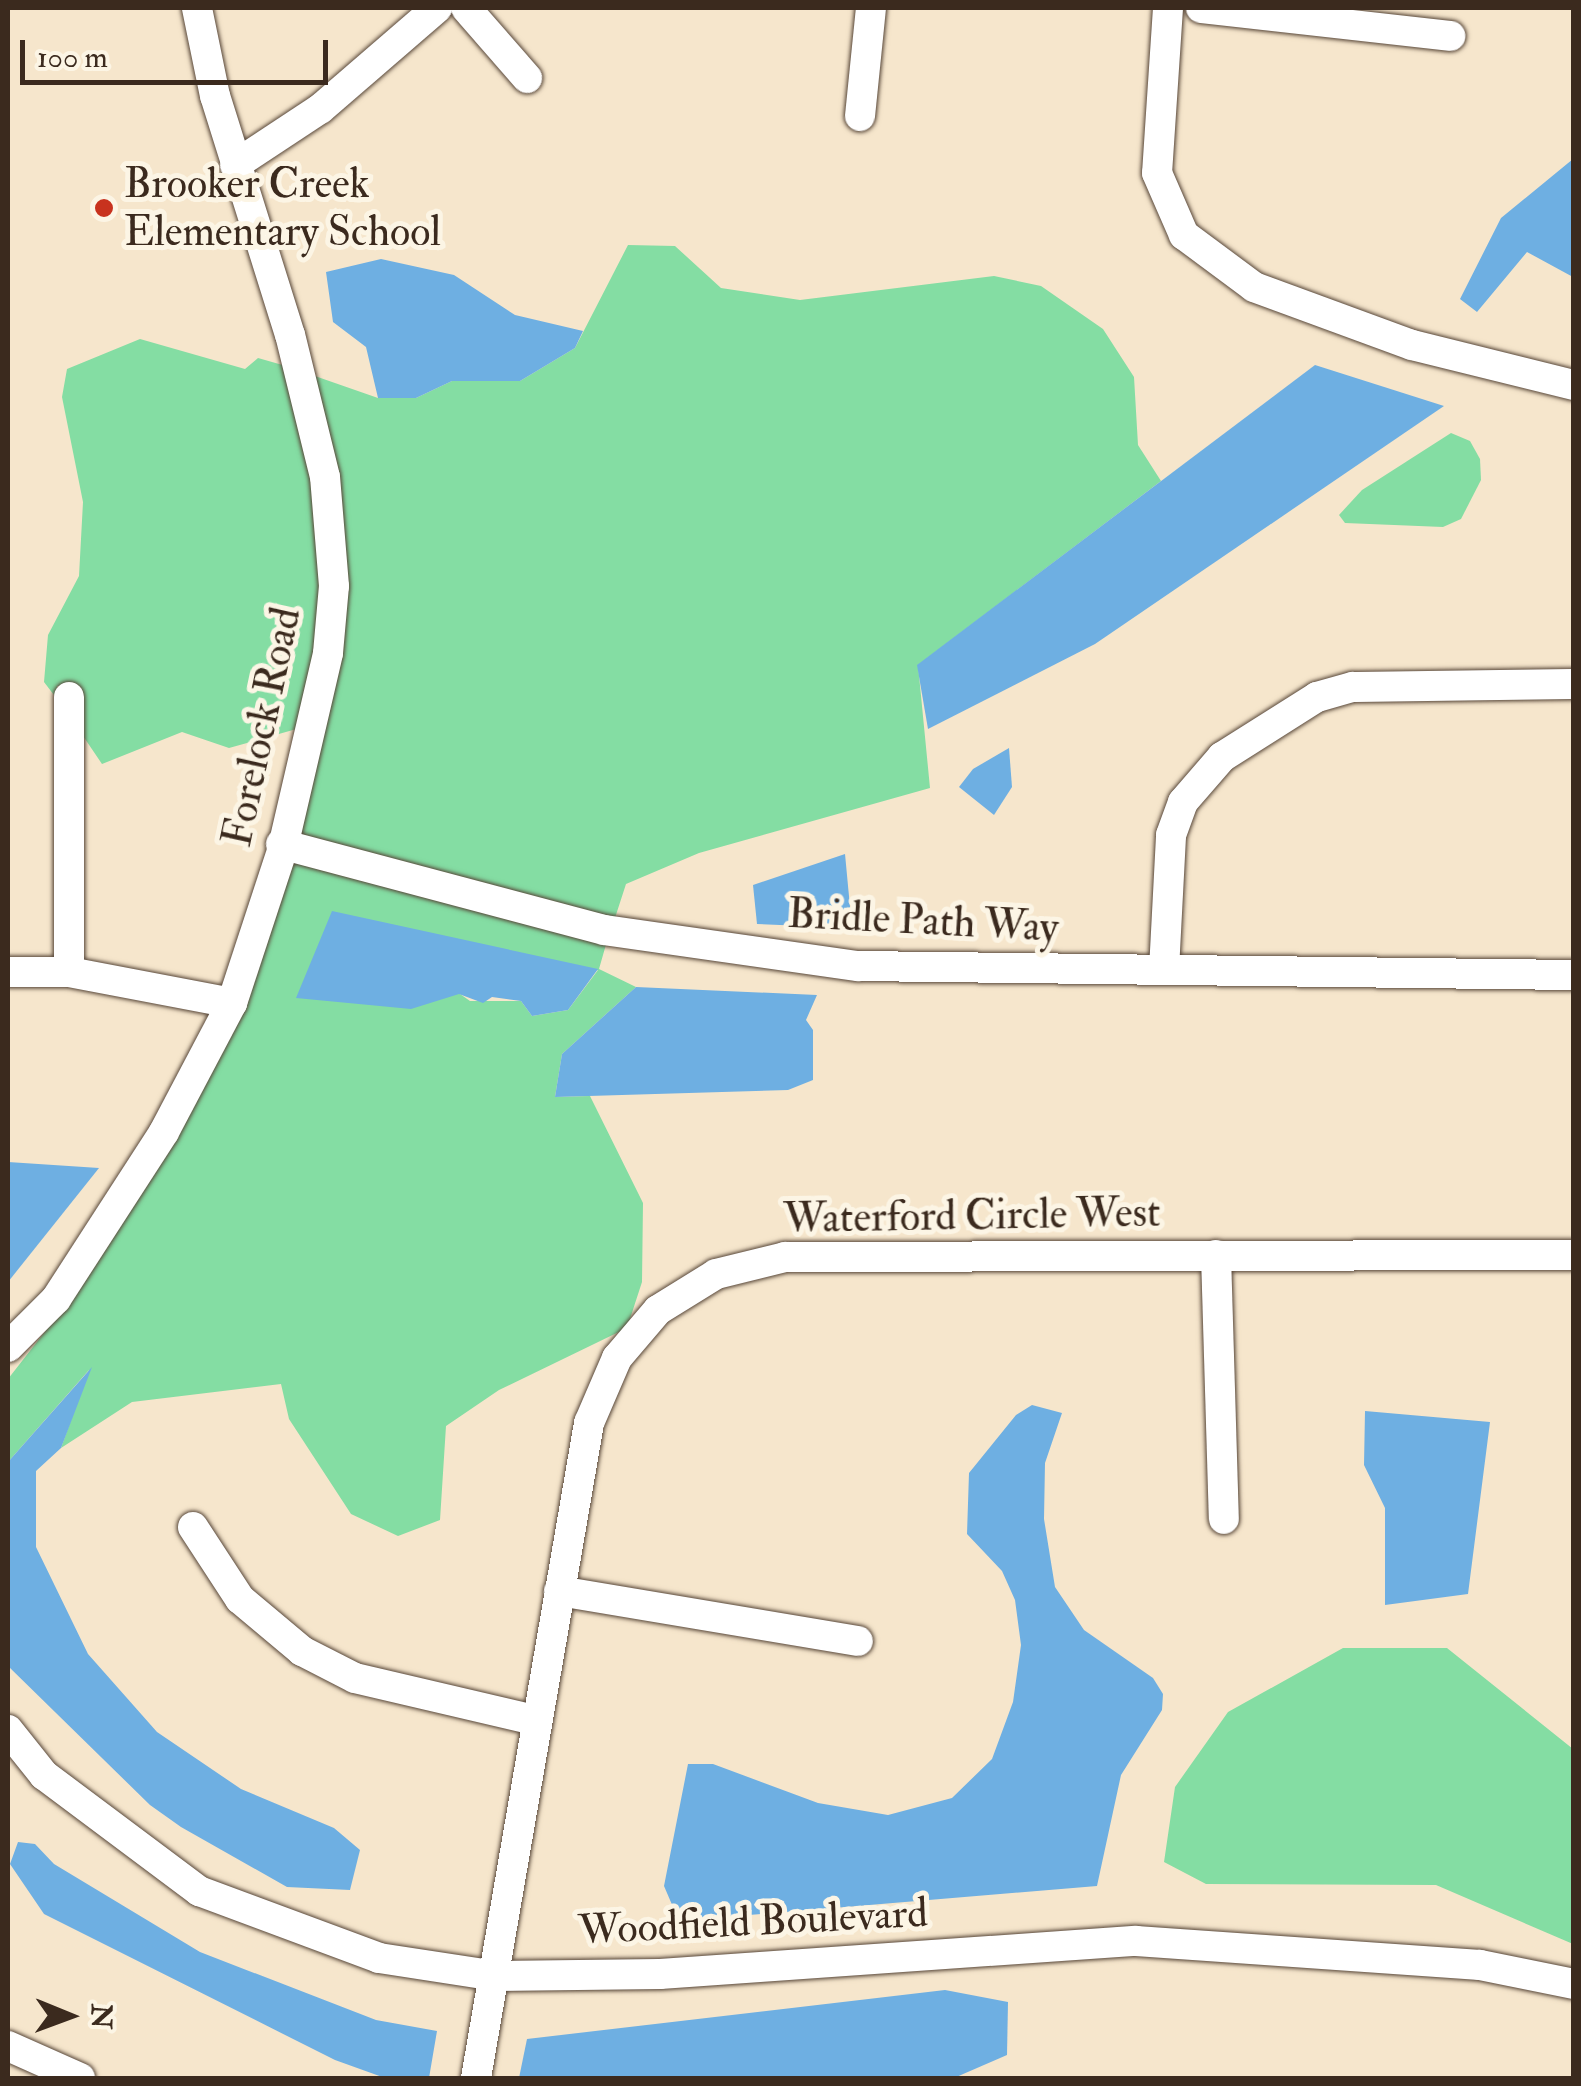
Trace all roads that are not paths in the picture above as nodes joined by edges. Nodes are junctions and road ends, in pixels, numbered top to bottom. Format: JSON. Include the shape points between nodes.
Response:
{"nodes":[{"id":1,"x":197,"y":8,"type":"edge"},
{"id":2,"x":437,"y":8,"type":"edge"},
{"id":3,"x":466,"y":8,"type":"edge"},
{"id":4,"x":870,"y":8,"type":"edge"},
{"id":5,"x":1168,"y":8,"type":"edge"},
{"id":6,"x":1201,"y":8,"type":"edge"},
{"id":7,"x":1450,"y":36,"type":"dead end"},
{"id":8,"x":526,"y":78,"type":"dead end"},
{"id":9,"x":860,"y":116,"type":"dead end"},
{"id":10,"x":235,"y":165,"type":"junction"},
{"id":11,"x":1574,"y":385,"type":"edge"},
{"id":12,"x":1574,"y":684,"type":"edge"},
{"id":13,"x":69,"y":697,"type":"dead end"},
{"id":14,"x":282,"y":844,"type":"junction"},
{"id":15,"x":1164,"y":970,"type":"junction"},
{"id":16,"x":8,"y":972,"type":"edge"},
{"id":17,"x":69,"y":972,"type":"junction"},
{"id":18,"x":1574,"y":975,"type":"edge"},
{"id":19,"x":232,"y":1003,"type":"junction"},
{"id":20,"x":1216,"y":1255,"type":"junction"},
{"id":21,"x":1574,"y":1255,"type":"edge"},
{"id":22,"x":8,"y":1347,"type":"edge"},
{"id":23,"x":1224,"y":1520,"type":"dead end"},
{"id":24,"x":193,"y":1527,"type":"dead end"},
{"id":25,"x":559,"y":1590,"type":"junction"},
{"id":26,"x":858,"y":1641,"type":"dead end"},
{"id":27,"x":534,"y":1720,"type":"junction"},
{"id":28,"x":8,"y":1730,"type":"edge"},
{"id":29,"x":496,"y":1976,"type":"junction"},
{"id":30,"x":1574,"y":1984,"type":"edge"},
{"id":31,"x":8,"y":2046,"type":"edge"},
{"id":32,"x":80,"y":2078,"type":"edge"},
{"id":33,"x":476,"y":2078,"type":"edge"}],
"edges":[{"from":1,"to":10,"type":"street","name":"Forelock Road"},
{"from":2,"to":10,"type":"street","via":[[320,109]]},
{"from":3,"to":8,"type":"street"},
{"from":4,"to":9,"type":"street"},
{"from":5,"to":11,"type":"street","via":[[1157,173],[1184,235],[1254,287],[1412,345]]},
{"from":6,"to":7,"type":"street"},
{"from":10,"to":14,"type":"street","name":"Forelock Road","via":[[290,335],[325,477],[334,586],[328,653]]},
{"from":12,"to":15,"type":"street","via":[[1354,686],[1317,697],[1222,757],[1182,802],[1171,836]]},
{"from":13,"to":17,"type":"street"},
{"from":14,"to":15,"type":"street","name":"Bridle Path Way","via":[[604,930],[695,946],[858,966]]},
{"from":14,"to":19,"type":"street","name":"Forelock Road"},
{"from":15,"to":18,"type":"street","name":"Bridle Path Way"},
{"from":16,"to":17,"type":"street"},
{"from":17,"to":19,"type":"street"},
{"from":19,"to":22,"type":"street","name":"Forelock Road","via":[[164,1132],[56,1299]]},
{"from":20,"to":21,"type":"street","name":"Waterford Circle West"},
{"from":20,"to":23,"type":"street"},
{"from":20,"to":25,"type":"street","name":"Waterford Circle West","via":[[785,1257],[716,1274],[658,1310],[617,1358],[589,1423]]},
{"from":24,"to":27,"type":"street","via":[[240,1600],[302,1652],[355,1678]]},
{"from":25,"to":26,"type":"street"},
{"from":25,"to":27,"type":"street","name":"Waterford Circle West"},
{"from":27,"to":29,"type":"street","name":"Waterford Circle West"},
{"from":28,"to":29,"type":"street","name":"Woodfield Boulevard","via":[[44,1776],[199,1891],[378,1958]]},
{"from":29,"to":30,"type":"street","name":"Woodfield Boulevard","via":[[660,1974],[1136,1941],[1480,1965]]},
{"from":29,"to":33,"type":"street","name":"Waterford Circle West"},
{"from":31,"to":32,"type":"street"}]}
